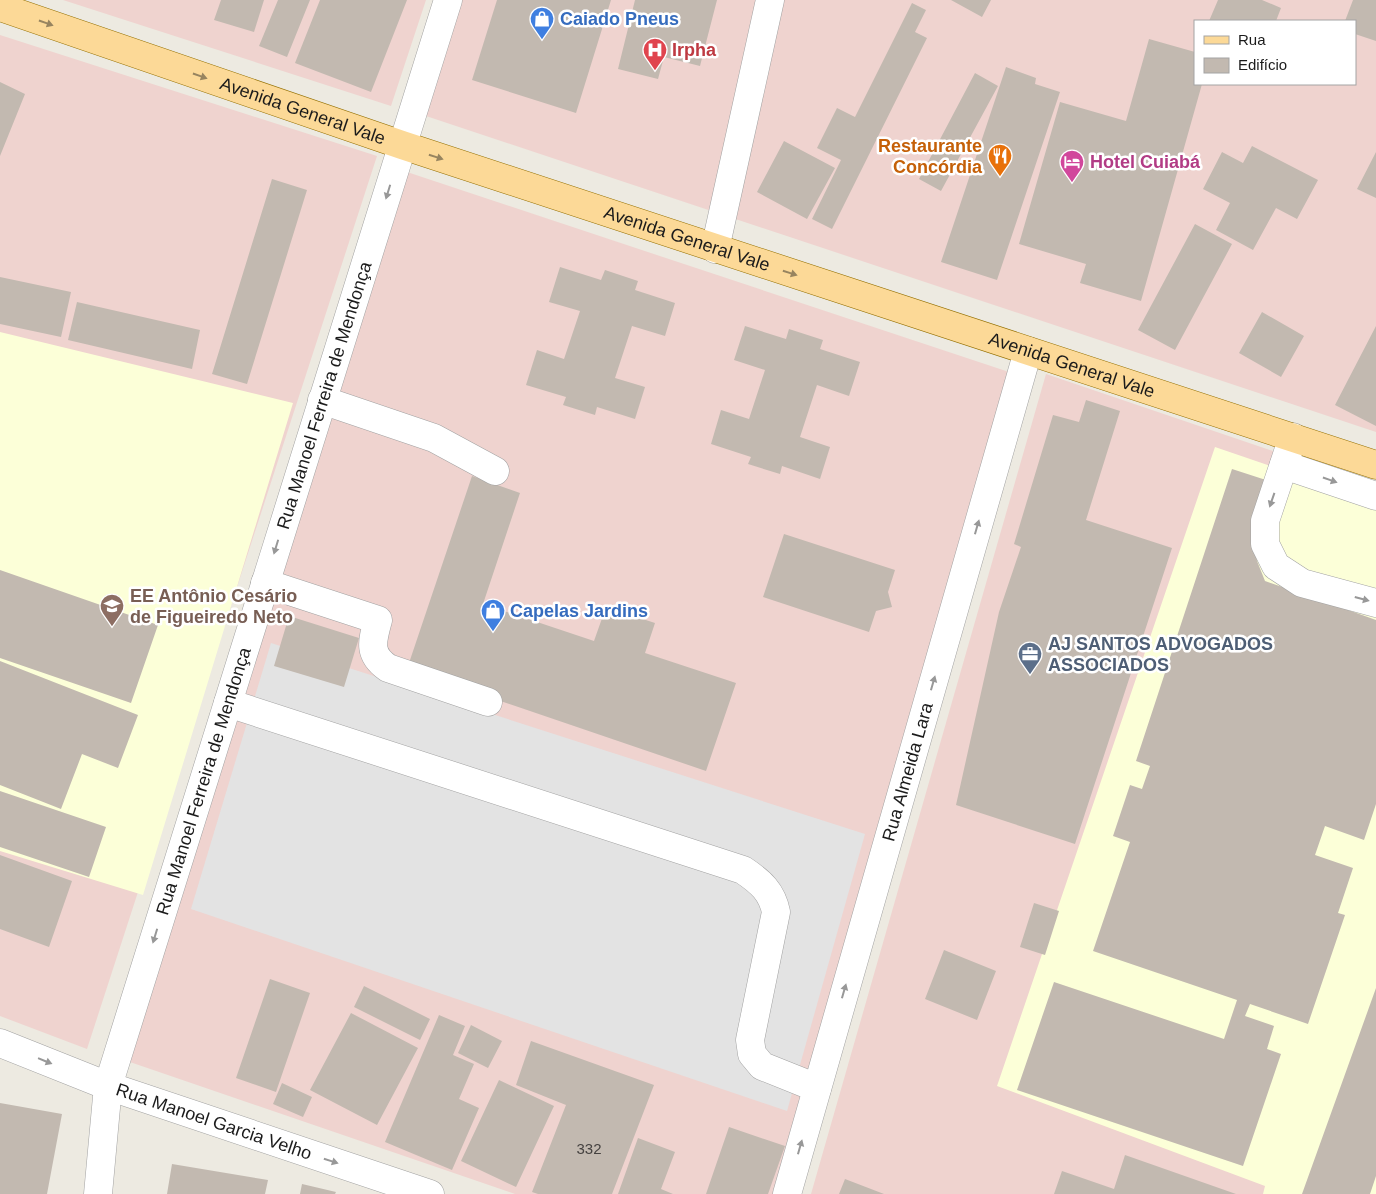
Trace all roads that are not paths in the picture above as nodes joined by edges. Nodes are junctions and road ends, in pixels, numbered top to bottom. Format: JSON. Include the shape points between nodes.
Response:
{"nodes":[{"id":1,"x":448,"y":0,"type":"edge"},
{"id":2,"x":770,"y":0,"type":"edge"},
{"id":3,"x":0,"y":7,"type":"edge"},
{"id":4,"x":402,"y":145,"type":"junction"},
{"id":5,"x":715,"y":249,"type":"junction"},
{"id":6,"x":1028,"y":350,"type":"junction"},
{"id":7,"x":322,"y":400,"type":"junction"},
{"id":8,"x":1293,"y":437,"type":"junction"},
{"id":9,"x":1284,"y":465,"type":"junction"},
{"id":10,"x":1376,"y":465,"type":"edge"},
{"id":11,"x":496,"y":471,"type":"dead end"},
{"id":12,"x":1376,"y":496,"type":"edge"},
{"id":13,"x":265,"y":583,"type":"junction"},
{"id":14,"x":1376,"y":603,"type":"edge"},
{"id":15,"x":488,"y":702,"type":"dead end"},
{"id":16,"x":228,"y":703,"type":"junction"},
{"id":17,"x":0,"y":1043,"type":"edge"},
{"id":18,"x":108,"y":1086,"type":"junction"},
{"id":19,"x":817,"y":1088,"type":"junction"},
{"id":20,"x":98,"y":1194,"type":"edge"},
{"id":21,"x":430,"y":1194,"type":"edge"},
{"id":22,"x":787,"y":1194,"type":"edge"}],
"edges":[{"from":1,"to":4,"type":"street","name":"Rua Manoel Ferreira de Mendonça"},
{"from":2,"to":5,"type":"street"},
{"from":3,"to":4,"type":"main road","name":"Avenida General Vale","one_way":true},
{"from":4,"to":5,"type":"main road","name":"Avenida General Vale","one_way":true},
{"from":4,"to":7,"type":"street","name":"Rua Manoel Ferreira de Mendonça","one_way":true},
{"from":5,"to":6,"type":"main road","name":"Avenida General Vale","one_way":true},
{"from":6,"to":8,"type":"main road","name":"Avenida General Vale"},
{"from":19,"to":6,"type":"street","name":"Rua Almeida Lara","one_way":true},
{"from":7,"to":11,"type":"street","via":[[434,438]]},
{"from":7,"to":13,"type":"street","name":"Rua Manoel Ferreira de Mendonça","one_way":true},
{"from":8,"to":9,"type":"street"},
{"from":8,"to":10,"type":"main road","name":"Avenida General Vale"},
{"from":9,"to":12,"type":"street","one_way":true},
{"from":9,"to":14,"type":"street","one_way":true,"via":[[1265,521],[1265,544],[1276,566],[1302,583]]},
{"from":13,"to":15,"type":"street","via":[[378,620],[372,644],[377,660],[388,668]]},
{"from":13,"to":16,"type":"street","name":"Rua Manoel Ferreira de Mendonça"},
{"from":16,"to":18,"type":"street","name":"Rua Manoel Ferreira de Mendonça","one_way":true},
{"from":16,"to":19,"type":"street","via":[[743,870],[773,897],[776,912],[750,1040],[752,1054],[762,1066]]},
{"from":17,"to":18,"type":"street","name":"Rua Manoel Garcia Velho","one_way":true},
{"from":18,"to":20,"type":"street","name":"Rua Manoel Ferreira de Mendonça"},
{"from":18,"to":21,"type":"street","name":"Rua Manoel Garcia Velho","one_way":true},
{"from":22,"to":19,"type":"street","name":"Rua Almeida Lara","one_way":true}]}
